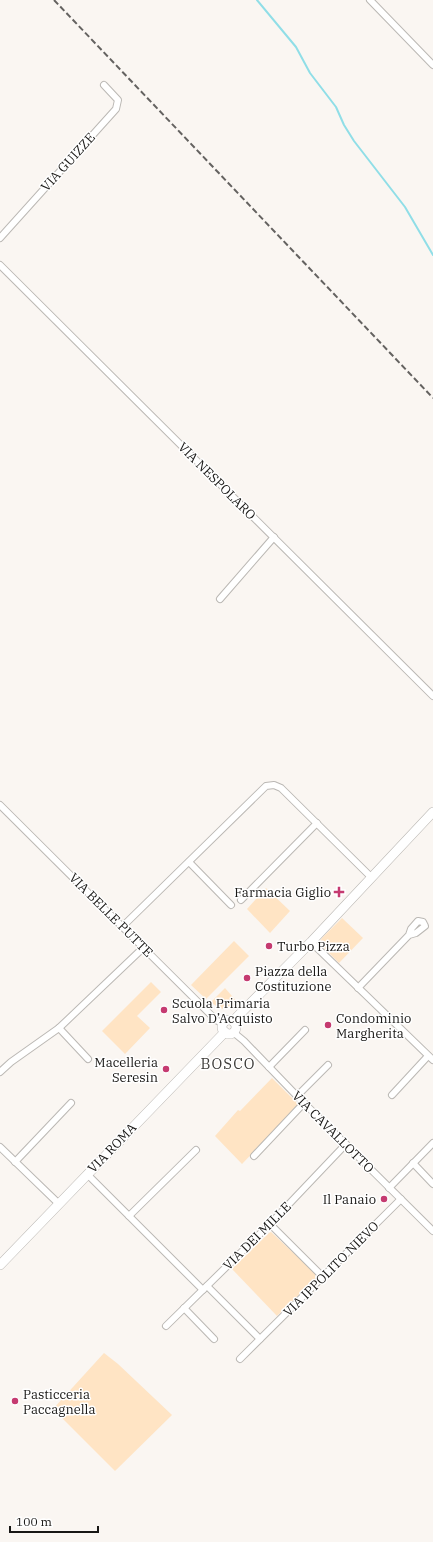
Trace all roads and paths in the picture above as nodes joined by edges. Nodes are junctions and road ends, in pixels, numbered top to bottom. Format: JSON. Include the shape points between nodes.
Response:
{"nodes":[{"id":1,"x":370,"y":0,"type":"edge"},
{"id":2,"x":433,"y":65,"type":"edge"},
{"id":3,"x":104,"y":85,"type":"dead end"},
{"id":4,"x":0,"y":238,"type":"edge"},
{"id":5,"x":0,"y":265,"type":"edge"},
{"id":6,"x":274,"y":537,"type":"junction"},
{"id":7,"x":220,"y":599,"type":"dead end"},
{"id":8,"x":433,"y":696,"type":"edge"},
{"id":9,"x":0,"y":805,"type":"edge"},
{"id":10,"x":433,"y":812,"type":"edge"},
{"id":11,"x":317,"y":823,"type":"junction"},
{"id":12,"x":189,"y":862,"type":"junction"},
{"id":13,"x":371,"y":877,"type":"junction"},
{"id":14,"x":241,"y":900,"type":"dead end"},
{"id":15,"x":231,"y":906,"type":"dead end"},
{"id":16,"x":122,"y":927,"type":"junction"},
{"id":17,"x":409,"y":935,"type":"dead end"},
{"id":18,"x":311,"y":942,"type":"junction"},
{"id":19,"x":143,"y":948,"type":"junction"},
{"id":20,"x":358,"y":988,"type":"junction"},
{"id":21,"x":59,"y":1028,"type":"junction"},
{"id":22,"x":227,"y":1029,"type":"junction"},
{"id":23,"x":306,"y":1030,"type":"dead end"},
{"id":24,"x":431,"y":1058,"type":"edge"},
{"id":25,"x":88,"y":1059,"type":"dead end"},
{"id":26,"x":328,"y":1065,"type":"dead end"},
{"id":27,"x":269,"y":1067,"type":"junction"},
{"id":28,"x":0,"y":1072,"type":"edge"},
{"id":29,"x":392,"y":1095,"type":"dead end"},
{"id":30,"x":297,"y":1096,"type":"junction"},
{"id":31,"x":71,"y":1103,"type":"dead end"},
{"id":32,"x":304,"y":1103,"type":"junction"},
{"id":33,"x":433,"y":1143,"type":"edge"},
{"id":34,"x":346,"y":1144,"type":"junction"},
{"id":35,"x":0,"y":1147,"type":"edge"},
{"id":36,"x":196,"y":1150,"type":"dead end"},
{"id":37,"x":254,"y":1156,"type":"dead end"},
{"id":38,"x":15,"y":1162,"type":"junction"},
{"id":39,"x":413,"y":1163,"type":"junction"},
{"id":40,"x":87,"y":1174,"type":"junction"},
{"id":41,"x":433,"y":1184,"type":"edge"},
{"id":42,"x":389,"y":1188,"type":"junction"},
{"id":43,"x":401,"y":1199,"type":"junction"},
{"id":44,"x":58,"y":1204,"type":"junction"},
{"id":45,"x":129,"y":1216,"type":"junction"},
{"id":46,"x":270,"y":1224,"type":"junction"},
{"id":47,"x":433,"y":1231,"type":"edge"},
{"id":48,"x":0,"y":1265,"type":"edge"},
{"id":49,"x":323,"y":1277,"type":"junction"},
{"id":50,"x":205,"y":1288,"type":"junction"},
{"id":51,"x":184,"y":1308,"type":"junction"},
{"id":52,"x":166,"y":1326,"type":"dead end"},
{"id":53,"x":214,"y":1339,"type":"dead end"},
{"id":54,"x":260,"y":1339,"type":"junction"},
{"id":55,"x":240,"y":1359,"type":"dead end"}],
"edges":[{"from":1,"to":2,"type":"street"},
{"from":3,"to":4,"type":"street","name":"VIA GUIZZE","via":[[118,100],[116,109]]},
{"from":5,"to":6,"type":"street","name":"VIA NESPOLARO"},
{"from":6,"to":7,"type":"street"},
{"from":6,"to":8,"type":"street","name":"VIA NESPOLARO"},
{"from":9,"to":16,"type":"street","name":"VIA BELLE PUTTE"},
{"from":10,"to":13,"type":"street"},
{"from":11,"to":12,"type":"street","via":[[280,788],[274,785],[266,786]]},
{"from":11,"to":13,"type":"street"},
{"from":11,"to":14,"type":"street"},
{"from":12,"to":15,"type":"street"},
{"from":12,"to":16,"type":"street"},
{"from":13,"to":18,"type":"street"},
{"from":16,"to":19,"type":"street","name":"VIA BELLE PUTTE"},
{"from":17,"to":20,"type":"street"},
{"from":18,"to":20,"type":"street"},
{"from":18,"to":22,"type":"street","via":[[233,1021],[236,1027]]},
{"from":19,"to":21,"type":"street"},
{"from":19,"to":22,"type":"street","name":"VIA BELLE PUTTE"},
{"from":20,"to":24,"type":"street"},
{"from":21,"to":25,"type":"street"},
{"from":21,"to":28,"type":"street"},
{"from":22,"to":27,"type":"street","name":"VIA CAVALLOTTO","via":[[244,1041]]},
{"from":22,"to":40,"type":"street","name":"VIA ROMA"},
{"from":23,"to":27,"type":"street"},
{"from":24,"to":29,"type":"street"},
{"from":26,"to":30,"type":"street"},
{"from":27,"to":30,"type":"street","name":"VIA CAVALLOTTO"},
{"from":30,"to":32,"type":"street","name":"VIA CAVALLOTTO"},
{"from":31,"to":38,"type":"street"},
{"from":32,"to":34,"type":"street","name":"VIA CAVALLOTTO"},
{"from":32,"to":37,"type":"street"},
{"from":33,"to":39,"type":"street"},
{"from":34,"to":42,"type":"street","name":"VIA CAVALLOTTO"},
{"from":34,"to":46,"type":"street","name":"VIA DEI MILLE"},
{"from":35,"to":38,"type":"street"},
{"from":36,"to":45,"type":"street"},
{"from":38,"to":44,"type":"street"},
{"from":39,"to":41,"type":"street"},
{"from":39,"to":42,"type":"street"},
{"from":40,"to":44,"type":"street","name":"VIA ROMA"},
{"from":40,"to":45,"type":"street"},
{"from":42,"to":43,"type":"street","name":"VIA CAVALLOTTO"},
{"from":43,"to":47,"type":"street","name":"VIA CAVALLOTTO"},
{"from":43,"to":49,"type":"street","name":"VIA IPPOLITO NIEVO"},
{"from":44,"to":48,"type":"street","name":"VIA ROMA"},
{"from":45,"to":50,"type":"street"},
{"from":46,"to":49,"type":"street"},
{"from":46,"to":50,"type":"street","name":"VIA DEI MILLE"},
{"from":49,"to":54,"type":"street","name":"VIA IPPOLITO NIEVO"},
{"from":50,"to":51,"type":"street","name":"VIA DEI MILLE"},
{"from":50,"to":54,"type":"street"},
{"from":51,"to":52,"type":"street","name":"VIA DEI MILLE"},
{"from":51,"to":53,"type":"street"},
{"from":54,"to":55,"type":"street","name":"VIA IPPOLITO NIEVO"}]}
